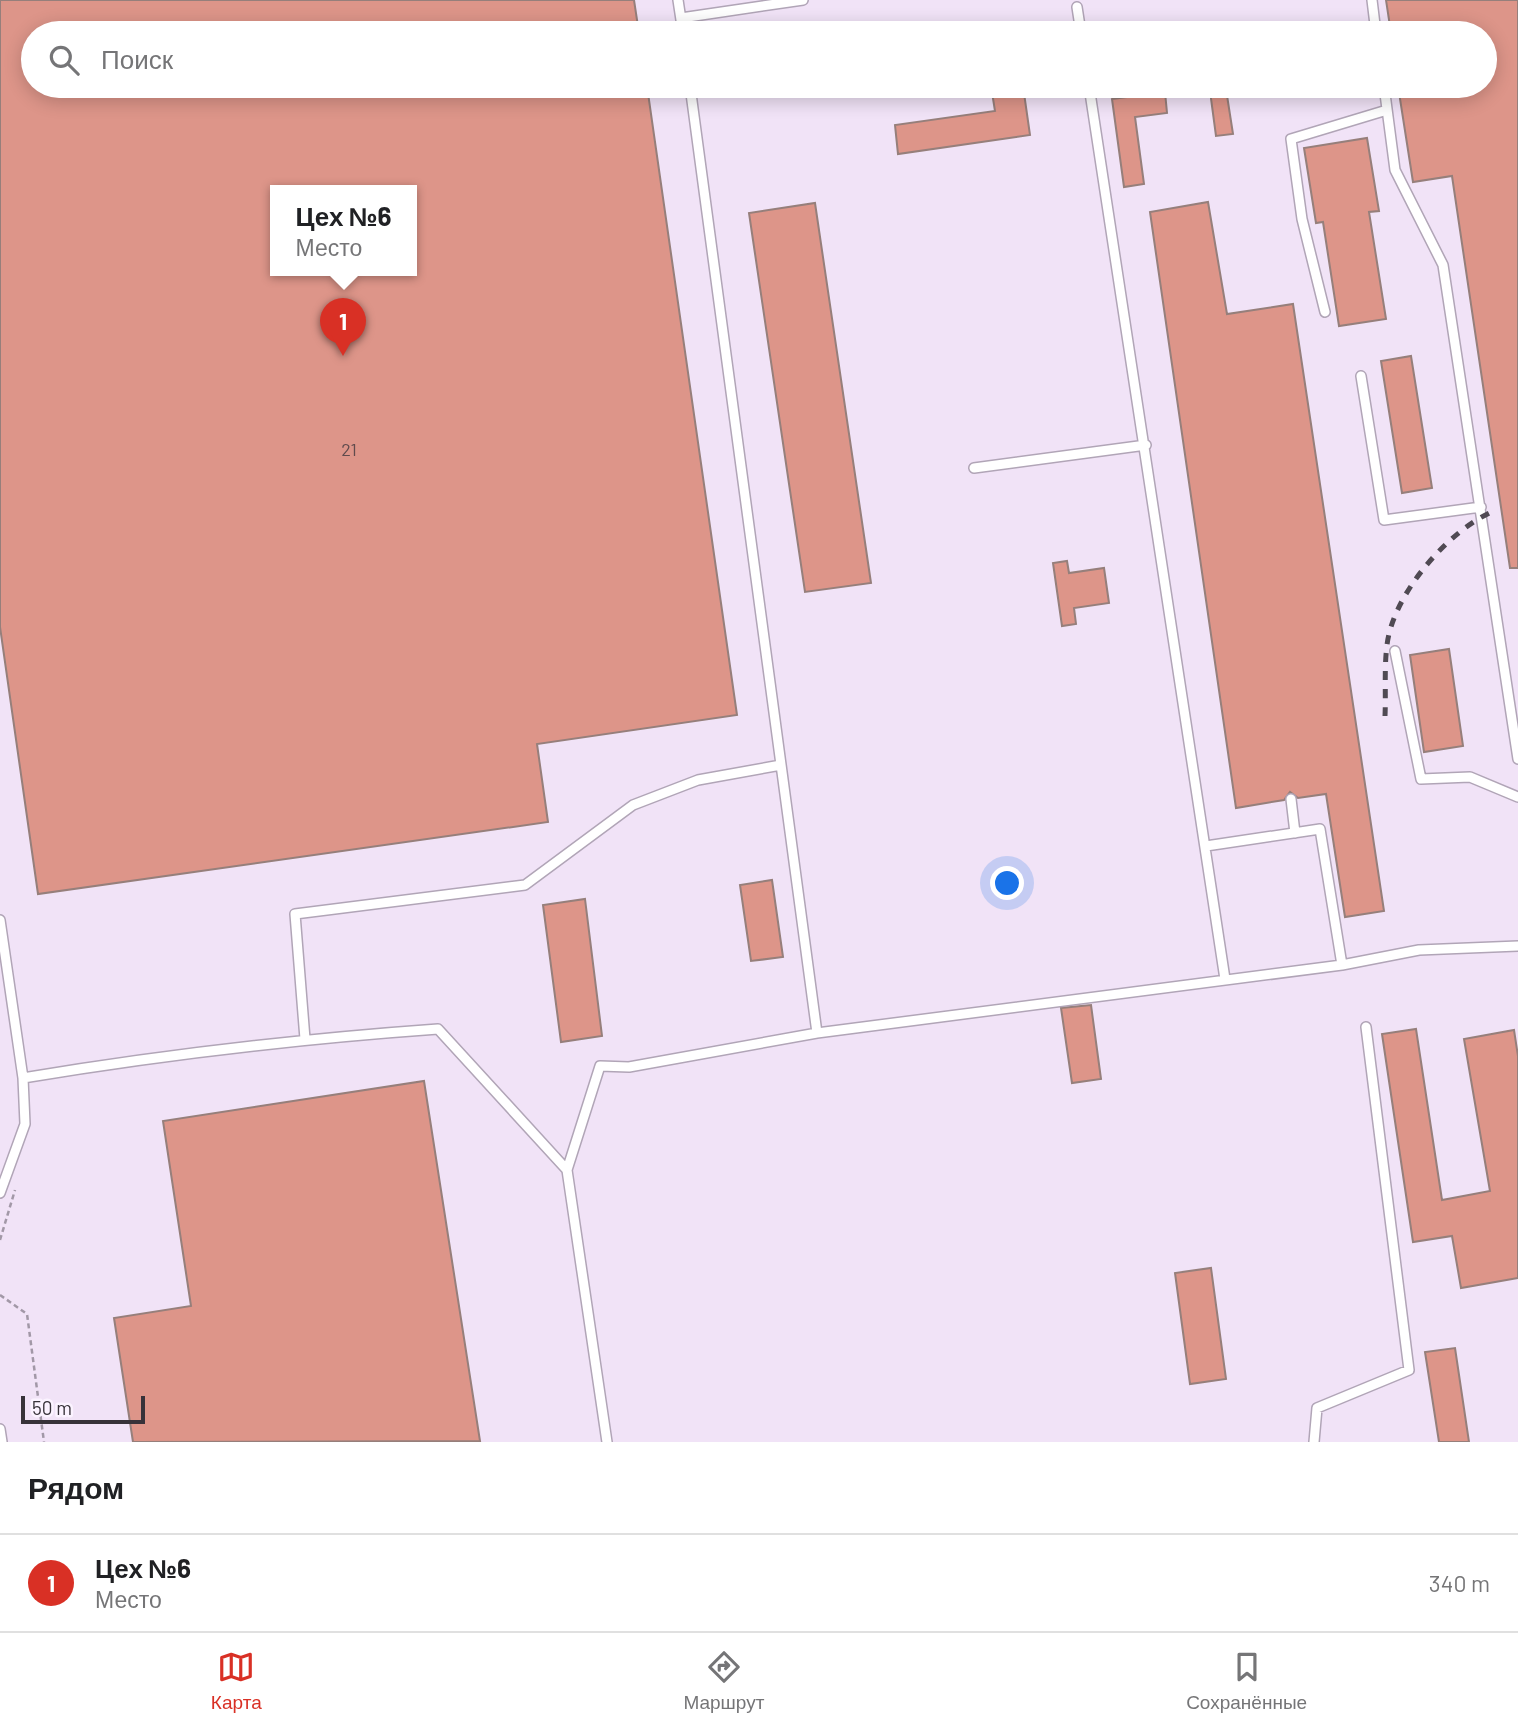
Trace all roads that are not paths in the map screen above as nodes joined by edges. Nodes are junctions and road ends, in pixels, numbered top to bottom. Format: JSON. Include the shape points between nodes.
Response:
{"nodes":[{"id":1,"x":678,"y":0,"type":"edge"},
{"id":2,"x":803,"y":0,"type":"edge"},
{"id":3,"x":1372,"y":0,"type":"edge"},
{"id":4,"x":1077,"y":6,"type":"dead end"},
{"id":5,"x":681,"y":18,"type":"junction"},
{"id":6,"x":681,"y":21,"type":"edge"},
{"id":7,"x":1079,"y":21,"type":"edge"},
{"id":8,"x":1375,"y":21,"type":"edge"},
{"id":9,"x":692,"y":98,"type":"edge"},
{"id":10,"x":1091,"y":98,"type":"edge"},
{"id":11,"x":1386,"y":98,"type":"edge"},
{"id":12,"x":1387,"y":110,"type":"junction"},
{"id":13,"x":1325,"y":312,"type":"dead end"},
{"id":14,"x":1361,"y":376,"type":"dead end"},
{"id":15,"x":1146,"y":445,"type":"junction"},
{"id":16,"x":974,"y":468,"type":"dead end"},
{"id":17,"x":1481,"y":507,"type":"junction"},
{"id":18,"x":1395,"y":651,"type":"dead end"},
{"id":19,"x":1518,"y":759,"type":"edge"},
{"id":20,"x":781,"y":765,"type":"junction"},
{"id":21,"x":1518,"y":797,"type":"edge"},
{"id":22,"x":1291,"y":799,"type":"dead end"},
{"id":23,"x":1295,"y":833,"type":"junction"},
{"id":24,"x":1206,"y":846,"type":"junction"},
{"id":25,"x":0,"y":920,"type":"edge"},
{"id":26,"x":1518,"y":946,"type":"edge"},
{"id":27,"x":1342,"y":965,"type":"junction"},
{"id":28,"x":1225,"y":979,"type":"junction"},
{"id":29,"x":1366,"y":1027,"type":"dead end"},
{"id":30,"x":817,"y":1033,"type":"junction"},
{"id":31,"x":305,"y":1039,"type":"junction"},
{"id":32,"x":23,"y":1078,"type":"junction"},
{"id":33,"x":567,"y":1170,"type":"junction"},
{"id":34,"x":0,"y":1193,"type":"edge"},
{"id":35,"x":0,"y":1429,"type":"edge"},
{"id":36,"x":2,"y":1442,"type":"edge"},
{"id":37,"x":607,"y":1442,"type":"edge"},
{"id":38,"x":1314,"y":1442,"type":"edge"}],
"edges":[{"from":1,"to":5,"type":"lane"},
{"from":2,"to":5,"type":"lane"},
{"from":3,"to":8,"type":"lane"},
{"from":4,"to":7,"type":"lane"},
{"from":5,"to":6,"type":"lane"},
{"from":9,"to":20,"type":"lane"},
{"from":10,"to":15,"type":"lane"},
{"from":11,"to":12,"type":"lane"},
{"from":12,"to":13,"type":"lane","via":[[1291,139],[1302,219]]},
{"from":12,"to":17,"type":"lane","via":[[1395,170],[1443,265]]},
{"from":14,"to":17,"type":"lane","via":[[1384,520]]},
{"from":15,"to":16,"type":"lane"},
{"from":15,"to":24,"type":"lane"},
{"from":17,"to":19,"type":"lane"},
{"from":18,"to":21,"type":"lane","via":[[1421,779],[1470,777]]},
{"from":20,"to":30,"type":"lane"},
{"from":20,"to":31,"type":"lane","via":[[698,780],[633,805],[525,885],[295,914]]},
{"from":22,"to":23,"type":"lane"},
{"from":23,"to":24,"type":"lane"},
{"from":23,"to":27,"type":"lane","via":[[1321,829]]},
{"from":24,"to":28,"type":"lane"},
{"from":25,"to":32,"type":"lane"},
{"from":26,"to":27,"type":"lane","via":[[1419,950]]},
{"from":27,"to":28,"type":"lane"},
{"from":28,"to":30,"type":"lane"},
{"from":29,"to":38,"type":"lane","via":[[1409,1370],[1317,1408]]},
{"from":30,"to":33,"type":"lane","via":[[629,1068],[600,1066]]},
{"from":31,"to":32,"type":"lane"},
{"from":31,"to":33,"type":"lane","via":[[438,1029]]},
{"from":32,"to":34,"type":"lane","via":[[25,1124]]},
{"from":33,"to":37,"type":"lane"},
{"from":35,"to":36,"type":"lane"}]}
